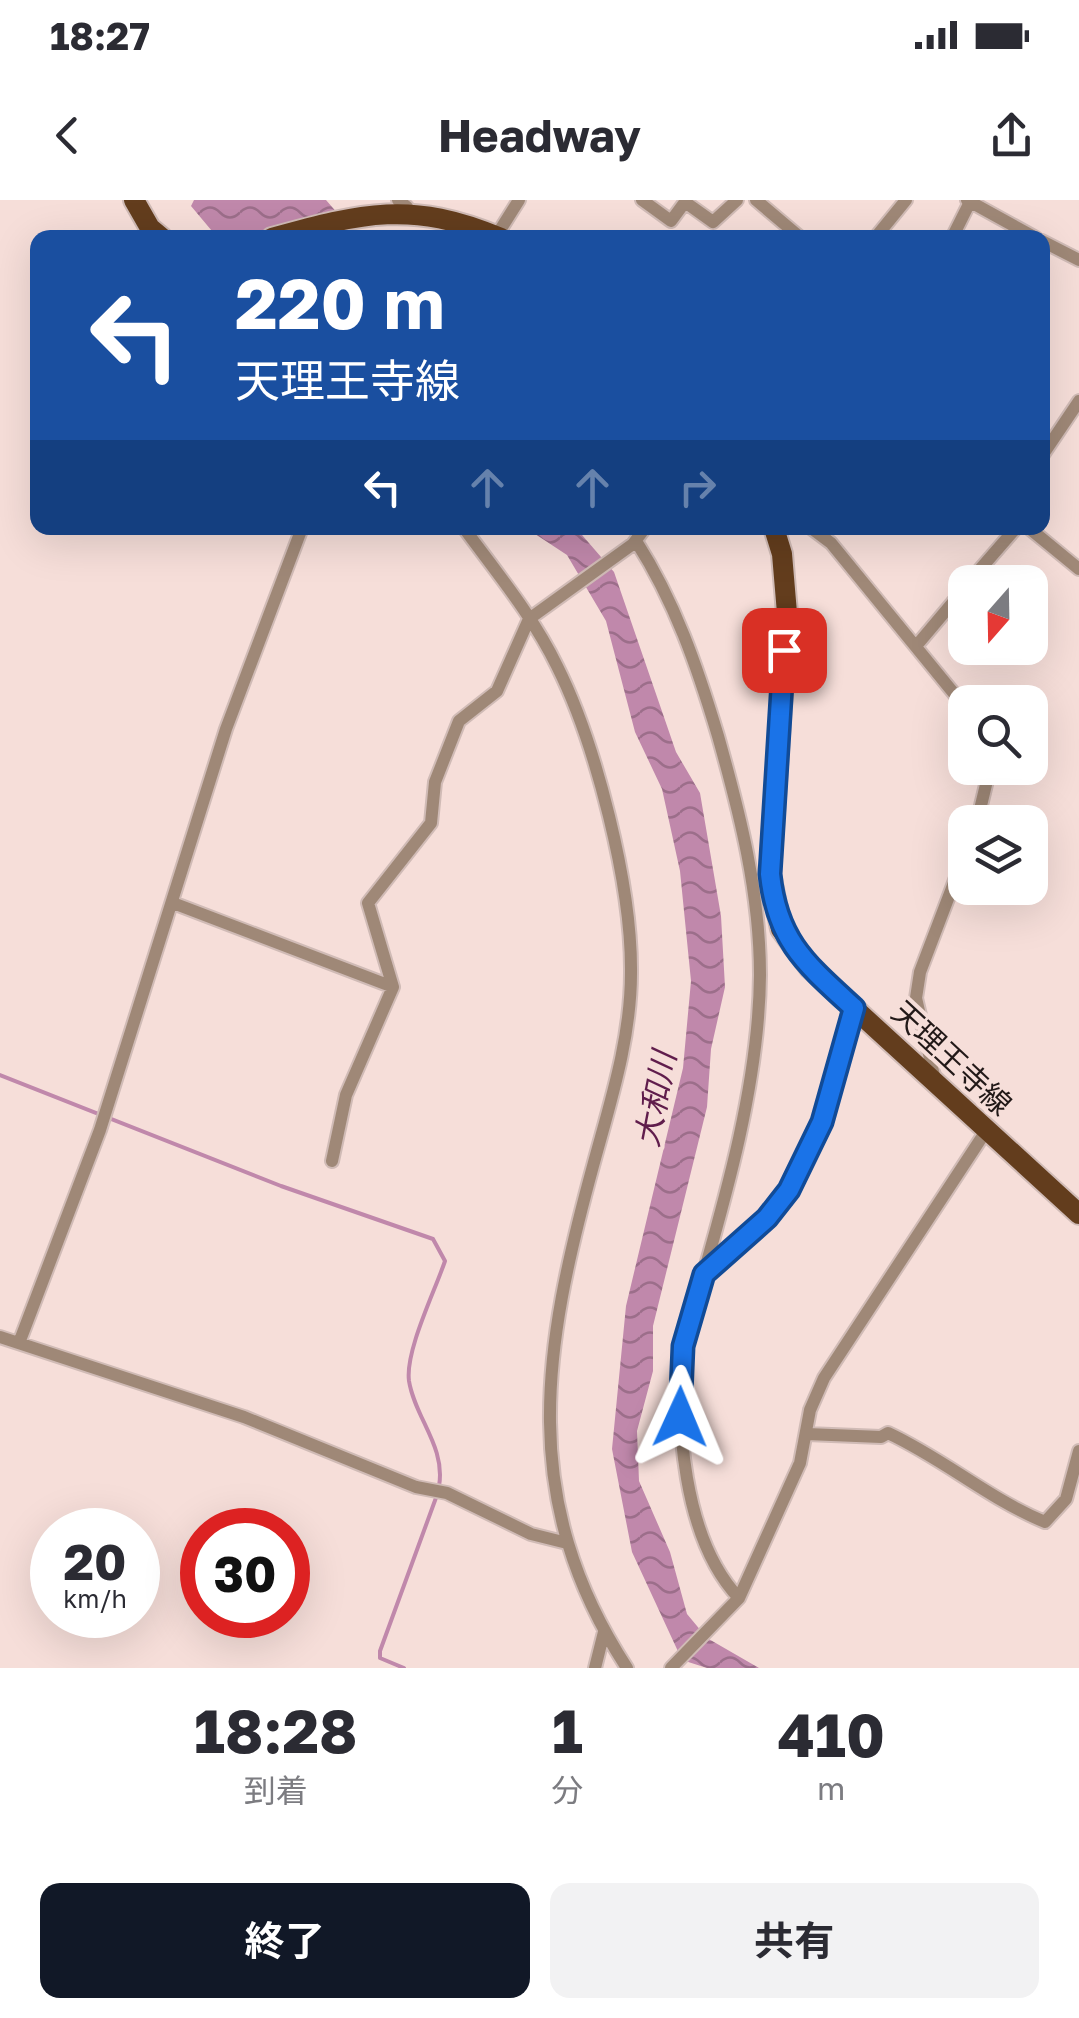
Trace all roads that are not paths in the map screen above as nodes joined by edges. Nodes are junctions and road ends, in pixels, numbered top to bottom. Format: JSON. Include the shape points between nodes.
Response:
{"nodes":[{"id":1,"x":134,"y":200,"type":"edge"},
{"id":2,"x":518,"y":200,"type":"edge"},
{"id":3,"x":642,"y":200,"type":"edge"},
{"id":4,"x":738,"y":200,"type":"edge"},
{"id":5,"x":756,"y":200,"type":"edge"},
{"id":6,"x":906,"y":200,"type":"edge"},
{"id":7,"x":969,"y":201,"type":"edge"},
{"id":8,"x":412,"y":204,"type":"edge"},
{"id":9,"x":152,"y":230,"type":"edge"},
{"id":10,"x":302,"y":230,"type":"edge"},
{"id":11,"x":485,"y":230,"type":"edge"},
{"id":12,"x":502,"y":230,"type":"edge"},
{"id":13,"x":792,"y":230,"type":"edge"},
{"id":14,"x":881,"y":230,"type":"edge"},
{"id":15,"x":956,"y":230,"type":"edge"},
{"id":16,"x":1022,"y":230,"type":"edge"},
{"id":17,"x":1050,"y":245,"type":"edge"},
{"id":18,"x":1079,"y":260,"type":"edge"},
{"id":19,"x":1079,"y":401,"type":"edge"},
{"id":20,"x":1050,"y":444,"type":"edge"},
{"id":21,"x":299,"y":535,"type":"edge"},
{"id":22,"x":469,"y":535,"type":"edge"},
{"id":23,"x":640,"y":535,"type":"edge"},
{"id":24,"x":776,"y":535,"type":"edge"},
{"id":25,"x":820,"y":535,"type":"edge"},
{"id":26,"x":1010,"y":535,"type":"edge"},
{"id":27,"x":1038,"y":535,"type":"edge"},
{"id":28,"x":634,"y":542,"type":"junction"},
{"id":29,"x":984,"y":565,"type":"edge"},
{"id":30,"x":1079,"y":569,"type":"edge"},
{"id":31,"x":948,"y":607,"type":"edge"},
{"id":32,"x":531,"y":618,"type":"junction"},
{"id":33,"x":916,"y":645,"type":"junction"},
{"id":34,"x":948,"y":685,"type":"edge"},
{"id":35,"x":948,"y":899,"type":"edge"},
{"id":36,"x":173,"y":903,"type":"junction"},
{"id":37,"x":393,"y":987,"type":"junction"},
{"id":38,"x":854,"y":1008,"type":"junction"},
{"id":39,"x":937,"y":1086,"type":"junction"},
{"id":40,"x":986,"y":1131,"type":"junction"},
{"id":41,"x":332,"y":1162,"type":"dead end"},
{"id":42,"x":1079,"y":1214,"type":"edge"},
{"id":43,"x":704,"y":1274,"type":"junction"},
{"id":44,"x":0,"y":1337,"type":"edge"},
{"id":45,"x":19,"y":1343,"type":"junction"},
{"id":46,"x":808,"y":1434,"type":"junction"},
{"id":47,"x":1079,"y":1450,"type":"edge"},
{"id":48,"x":567,"y":1543,"type":"junction"},
{"id":49,"x":737,"y":1600,"type":"junction"},
{"id":50,"x":604,"y":1632,"type":"junction"},
{"id":51,"x":597,"y":1662,"type":"edge"},
{"id":52,"x":613,"y":1668,"type":"edge"},
{"id":53,"x":627,"y":1668,"type":"edge"},
{"id":54,"x":670,"y":1668,"type":"edge"}],
"edges":[{"from":1,"to":9,"type":"main road"},
{"from":2,"to":12,"type":"street"},
{"from":3,"to":4,"type":"street","via":[[671,221],[685,202],[712,222]]},
{"from":5,"to":13,"type":"street"},
{"from":6,"to":14,"type":"street"},
{"from":7,"to":15,"type":"street"},
{"from":7,"to":16,"type":"street"},
{"from":8,"to":10,"type":"main road"},
{"from":8,"to":11,"type":"main road"},
{"from":17,"to":18,"type":"street"},
{"from":19,"to":20,"type":"street"},
{"from":21,"to":36,"type":"street","via":[[226,729]]},
{"from":22,"to":32,"type":"street"},
{"from":23,"to":28,"type":"street"},
{"from":24,"to":38,"type":"main road","name":"天理王寺線","via":[[787,613],[773,905],[793,949]]},
{"from":25,"to":33,"type":"street"},
{"from":26,"to":29,"type":"street"},
{"from":27,"to":30,"type":"street"},
{"from":28,"to":32,"type":"street"},
{"from":28,"to":43,"type":"street","via":[[694,654],[742,818],[757,920],[758,1010],[749,1085]]},
{"from":31,"to":33,"type":"street"},
{"from":32,"to":37,"type":"street","via":[[497,691],[459,721],[436,782],[431,822],[368,904]]},
{"from":32,"to":48,"type":"street","via":[[578,715],[594,770],[618,869],[632,972],[623,1051],[567,1260],[550,1358],[548,1422]]},
{"from":33,"to":34,"type":"street"},
{"from":35,"to":39,"type":"street","via":[[916,998]]},
{"from":36,"to":37,"type":"street"},
{"from":36,"to":45,"type":"street","via":[[100,1130]]},
{"from":37,"to":41,"type":"street","via":[[346,1095]]},
{"from":38,"to":39,"type":"main road","name":"天理王寺線"},
{"from":38,"to":43,"type":"street","via":[[822,1122],[798,1176],[767,1218]]},
{"from":39,"to":40,"type":"main road","name":"天理王寺線"},
{"from":40,"to":42,"type":"main road","name":"天理王寺線"},
{"from":40,"to":46,"type":"street","via":[[824,1378]]},
{"from":43,"to":49,"type":"street","via":[[683,1346],[683,1457],[716,1566]]},
{"from":44,"to":45,"type":"street"},
{"from":45,"to":48,"type":"street","via":[[244,1417]]},
{"from":46,"to":47,"type":"street","via":[[888,1433],[977,1481],[1002,1504],[1045,1522],[1066,1499]]},
{"from":46,"to":49,"type":"street"},
{"from":48,"to":50,"type":"street"},
{"from":49,"to":54,"type":"street"},
{"from":50,"to":51,"type":"street"},
{"from":50,"to":53,"type":"street"},
{"from":51,"to":52,"type":"street"}]}
